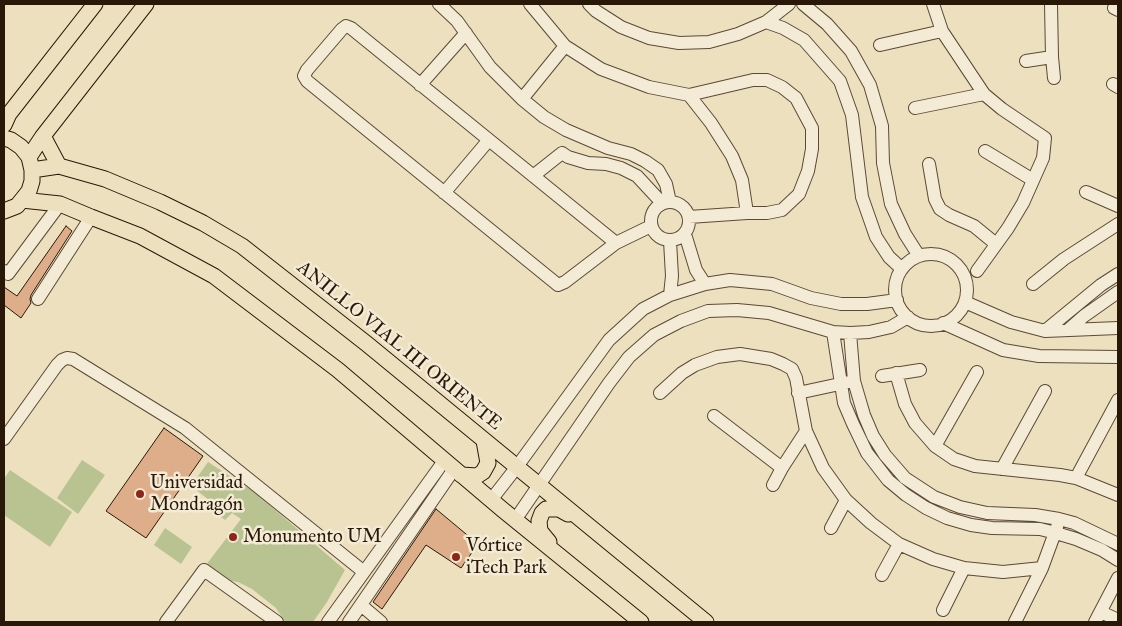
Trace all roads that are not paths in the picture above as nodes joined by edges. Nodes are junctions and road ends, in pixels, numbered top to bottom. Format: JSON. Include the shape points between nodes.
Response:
{"nodes":[{"id":1,"x":95,"y":4,"type":"edge"},
{"id":2,"x":146,"y":4,"type":"edge"},
{"id":3,"x":439,"y":4,"type":"edge"},
{"id":4,"x":530,"y":4,"type":"edge"},
{"id":5,"x":589,"y":4,"type":"edge"},
{"id":6,"x":789,"y":4,"type":"edge"},
{"id":7,"x":802,"y":4,"type":"edge"},
{"id":8,"x":933,"y":4,"type":"edge"},
{"id":9,"x":1051,"y":4,"type":"edge"},
{"id":10,"x":766,"y":22,"type":"junction"},
{"id":11,"x":942,"y":31,"type":"junction"},
{"id":12,"x":466,"y":33,"type":"junction"},
{"id":13,"x":880,"y":44,"type":"dead end"},
{"id":14,"x":566,"y":46,"type":"junction"},
{"id":15,"x":1052,"y":57,"type":"junction"},
{"id":16,"x":1026,"y":61,"type":"dead end"},
{"id":17,"x":1054,"y":78,"type":"dead end"},
{"id":18,"x":420,"y":85,"type":"junction"},
{"id":19,"x":984,"y":94,"type":"junction"},
{"id":20,"x":689,"y":95,"type":"junction"},
{"id":21,"x":522,"y":99,"type":"junction"},
{"id":22,"x":915,"y":108,"type":"dead end"},
{"id":23,"x":4,"y":125,"type":"edge"},
{"id":24,"x":566,"y":130,"type":"junction"},
{"id":25,"x":43,"y":136,"type":"junction"},
{"id":26,"x":4,"y":138,"type":"edge"},
{"id":27,"x":488,"y":141,"type":"junction"},
{"id":28,"x":985,"y":151,"type":"dead end"},
{"id":29,"x":562,"y":153,"type":"junction"},
{"id":30,"x":31,"y":164,"type":"junction"},
{"id":31,"x":929,"y":164,"type":"dead end"},
{"id":32,"x":59,"y":166,"type":"junction"},
{"id":33,"x":533,"y":176,"type":"junction"},
{"id":34,"x":1033,"y":180,"type":"junction"},
{"id":35,"x":1086,"y":192,"type":"dead end"},
{"id":36,"x":444,"y":193,"type":"junction"},
{"id":37,"x":666,"y":203,"type":"junction"},
{"id":38,"x":60,"y":204,"type":"junction"},
{"id":39,"x":1118,"y":206,"type":"edge"},
{"id":40,"x":10,"y":211,"type":"edge"},
{"id":41,"x":747,"y":212,"type":"junction"},
{"id":42,"x":91,"y":217,"type":"junction"},
{"id":43,"x":690,"y":217,"type":"junction"},
{"id":44,"x":1118,"y":224,"type":"edge"},
{"id":45,"x":651,"y":226,"type":"junction"},
{"id":46,"x":685,"y":234,"type":"junction"},
{"id":47,"x":670,"y":241,"type":"junction"},
{"id":48,"x":616,"y":243,"type":"junction"},
{"id":49,"x":996,"y":244,"type":"junction"},
{"id":50,"x":919,"y":256,"type":"junction"},
{"id":51,"x":902,"y":269,"type":"junction"},
{"id":52,"x":4,"y":271,"type":"edge"},
{"id":53,"x":977,"y":272,"type":"dead end"},
{"id":54,"x":1118,"y":274,"type":"edge"},
{"id":55,"x":705,"y":284,"type":"junction"},
{"id":56,"x":1033,"y":284,"type":"dead end"},
{"id":57,"x":1101,"y":285,"type":"junction"},
{"id":58,"x":1114,"y":294,"type":"edge"},
{"id":59,"x":670,"y":295,"type":"junction"},
{"id":60,"x":38,"y":299,"type":"dead end"},
{"id":61,"x":897,"y":300,"type":"junction"},
{"id":62,"x":964,"y":302,"type":"junction"},
{"id":63,"x":908,"y":317,"type":"junction"},
{"id":64,"x":943,"y":324,"type":"junction"},
{"id":65,"x":1118,"y":328,"type":"edge"},
{"id":66,"x":1068,"y":330,"type":"junction"},
{"id":67,"x":1046,"y":331,"type":"junction"},
{"id":68,"x":833,"y":332,"type":"junction"},
{"id":69,"x":850,"y":333,"type":"junction"},
{"id":70,"x":851,"y":354,"type":"junction"},
{"id":71,"x":836,"y":355,"type":"junction"},
{"id":72,"x":1118,"y":357,"type":"edge"},
{"id":73,"x":920,"y":370,"type":"dead end"},
{"id":74,"x":977,"y":372,"type":"dead end"},
{"id":75,"x":896,"y":373,"type":"junction"},
{"id":76,"x":882,"y":376,"type":"dead end"},
{"id":77,"x":854,"y":381,"type":"junction"},
{"id":78,"x":841,"y":384,"type":"junction"},
{"id":79,"x":1045,"y":391,"type":"dead end"},
{"id":80,"x":660,"y":393,"type":"dead end"},
{"id":81,"x":798,"y":393,"type":"junction"},
{"id":82,"x":1118,"y":400,"type":"edge"},
{"id":83,"x":714,"y":416,"type":"dead end"},
{"id":84,"x":806,"y":431,"type":"junction"},
{"id":85,"x":4,"y":439,"type":"edge"},
{"id":86,"x":484,"y":441,"type":"junction"},
{"id":87,"x":935,"y":446,"type":"junction"},
{"id":88,"x":453,"y":468,"type":"junction"},
{"id":89,"x":516,"y":468,"type":"junction"},
{"id":90,"x":782,"y":468,"type":"junction"},
{"id":91,"x":1002,"y":469,"type":"junction"},
{"id":92,"x":1076,"y":478,"type":"junction"},
{"id":93,"x":773,"y":485,"type":"dead end"},
{"id":94,"x":538,"y":486,"type":"junction"},
{"id":95,"x":1118,"y":495,"type":"edge"},
{"id":96,"x":491,"y":500,"type":"junction"},
{"id":97,"x":846,"y":500,"type":"junction"},
{"id":98,"x":1059,"y":519,"type":"junction"},
{"id":99,"x":515,"y":520,"type":"junction"},
{"id":100,"x":581,"y":520,"type":"junction"},
{"id":101,"x":831,"y":528,"type":"dead end"},
{"id":102,"x":1056,"y":533,"type":"junction"},
{"id":103,"x":899,"y":544,"type":"junction"},
{"id":104,"x":1118,"y":544,"type":"edge"},
{"id":105,"x":559,"y":556,"type":"junction"},
{"id":106,"x":1118,"y":560,"type":"edge"},
{"id":107,"x":964,"y":568,"type":"junction"},
{"id":108,"x":1042,"y":568,"type":"junction"},
{"id":109,"x":364,"y":572,"type":"junction"},
{"id":110,"x":882,"y":575,"type":"dead end"},
{"id":111,"x":1118,"y":578,"type":"edge"},
{"id":112,"x":361,"y":605,"type":"junction"},
{"id":113,"x":943,"y":610,"type":"dead end"},
{"id":114,"x":1098,"y":617,"type":"edge"},
{"id":115,"x":1118,"y":620,"type":"edge"},
{"id":116,"x":166,"y":622,"type":"edge"},
{"id":117,"x":277,"y":622,"type":"edge"},
{"id":118,"x":328,"y":622,"type":"edge"},
{"id":119,"x":349,"y":622,"type":"edge"},
{"id":120,"x":381,"y":622,"type":"edge"},
{"id":121,"x":641,"y":622,"type":"edge"},
{"id":122,"x":706,"y":622,"type":"edge"},
{"id":123,"x":1014,"y":622,"type":"edge"}],
"edges":[{"from":1,"to":23,"type":"main road","via":[[8,114]]},
{"from":2,"to":25,"type":"main road"},
{"from":3,"to":12,"type":"street"},
{"from":4,"to":14,"type":"street"},
{"from":5,"to":10,"type":"street","via":[[621,27],[649,38],[679,43],[716,40]]},
{"from":6,"to":10,"type":"street"},
{"from":7,"to":50,"type":"street","via":[[827,24],[851,51],[870,85],[882,126],[883,163],[891,204]]},
{"from":8,"to":11,"type":"street"},
{"from":9,"to":15,"type":"street"},
{"from":10,"to":51,"type":"street","via":[[804,40],[840,81],[852,115],[862,196],[876,237]]},
{"from":11,"to":13,"type":"street"},
{"from":11,"to":19,"type":"street"},
{"from":12,"to":18,"type":"street"},
{"from":12,"to":21,"type":"street","via":[[490,68]]},
{"from":14,"to":20,"type":"street","via":[[601,69],[649,87]]},
{"from":14,"to":21,"type":"street"},
{"from":15,"to":16,"type":"street"},
{"from":15,"to":17,"type":"street"},
{"from":18,"to":27,"type":"street"},
{"from":18,"to":36,"type":"street","via":[[346,26],[304,76]]},
{"from":19,"to":22,"type":"street"},
{"from":19,"to":34,"type":"street","via":[[1045,138],[1043,158]]},
{"from":20,"to":41,"type":"street","via":[[732,156],[742,180]]},
{"from":20,"to":41,"type":"street","via":[[753,80],[767,80],[796,98],[804,111],[812,128],[812,149],[799,194],[782,210]]},
{"from":21,"to":24,"type":"street"},
{"from":24,"to":29,"type":"street"},
{"from":24,"to":37,"type":"street","via":[[645,160],[658,170],[666,184]]},
{"from":25,"to":30,"type":"main road"},
{"from":25,"to":32,"type":"main road"},
{"from":26,"to":30,"type":"main road","via":[[21,147]]},
{"from":27,"to":33,"type":"street"},
{"from":27,"to":36,"type":"street"},
{"from":28,"to":34,"type":"street"},
{"from":29,"to":33,"type":"street"},
{"from":29,"to":37,"type":"street","via":[[588,163],[621,168],[636,176]]},
{"from":30,"to":32,"type":"main road","name":"ANILLO VIAL III ORIENTE"},
{"from":30,"to":40,"type":"main road","via":[[29,191]]},
{"from":31,"to":49,"type":"street","via":[[940,209],[974,226]]},
{"from":32,"to":86,"type":"main road","name":"ANILLO VIAL III ORIENTE","via":[[105,179],[160,202],[242,246]]},
{"from":33,"to":48,"type":"street"},
{"from":34,"to":49,"type":"street"},
{"from":35,"to":39,"type":"street"},
{"from":36,"to":48,"type":"street","via":[[558,285]]},
{"from":37,"to":43,"type":"street","via":[[679,204]]},
{"from":37,"to":45,"type":"street","via":[[655,209]]},
{"from":38,"to":40,"type":"main road"},
{"from":38,"to":42,"type":"main road"},
{"from":38,"to":52,"type":"street","via":[[8,274]]},
{"from":41,"to":43,"type":"street"},
{"from":42,"to":60,"type":"street"},
{"from":42,"to":88,"type":"main road","via":[[140,236],[214,276],[338,370]]},
{"from":43,"to":46,"type":"street"},
{"from":44,"to":56,"type":"street","via":[[1064,259]]},
{"from":45,"to":47,"type":"street","via":[[654,234]]},
{"from":45,"to":48,"type":"street"},
{"from":46,"to":47,"type":"street"},
{"from":46,"to":55,"type":"street","via":[[696,270]]},
{"from":47,"to":59,"type":"street"},
{"from":49,"to":53,"type":"street"},
{"from":50,"to":51,"type":"street"},
{"from":50,"to":62,"type":"street","via":[[939,255],[956,265],[966,282]]},
{"from":51,"to":61,"type":"street","via":[[895,289]]},
{"from":54,"to":57,"type":"street"},
{"from":55,"to":59,"type":"street"},
{"from":55,"to":61,"type":"street","via":[[730,280],[772,284],[811,298],[841,304]]},
{"from":57,"to":58,"type":"street"},
{"from":57,"to":67,"type":"street"},
{"from":58,"to":66,"type":"street"},
{"from":59,"to":89,"type":"street","via":[[643,309],[609,340]]},
{"from":61,"to":63,"type":"street"},
{"from":62,"to":64,"type":"street","via":[[956,315]]},
{"from":62,"to":67,"type":"street","via":[[1011,322]]},
{"from":63,"to":64,"type":"street","via":[[919,324]]},
{"from":63,"to":69,"type":"street","via":[[891,327]]},
{"from":64,"to":72,"type":"street","via":[[1003,350],[1039,356]]},
{"from":65,"to":66,"type":"street"},
{"from":66,"to":67,"type":"street"},
{"from":68,"to":69,"type":"street"},
{"from":68,"to":71,"type":"street"},
{"from":68,"to":94,"type":"street","via":[[769,313],[737,310],[708,311],[654,335],[628,357]]},
{"from":69,"to":70,"type":"street"},
{"from":70,"to":71,"type":"street"},
{"from":70,"to":77,"type":"street"},
{"from":71,"to":78,"type":"street"},
{"from":73,"to":75,"type":"street"},
{"from":74,"to":87,"type":"street"},
{"from":75,"to":76,"type":"street"},
{"from":75,"to":87,"type":"street","via":[[905,404]]},
{"from":77,"to":78,"type":"street"},
{"from":77,"to":98,"type":"street","via":[[864,415],[885,455],[905,478],[934,498],[987,513]]},
{"from":78,"to":81,"type":"street"},
{"from":78,"to":102,"type":"street","via":[[844,403],[867,453],[888,480],[906,495],[947,518],[971,525]]},
{"from":79,"to":91,"type":"street"},
{"from":80,"to":81,"type":"street","via":[[682,372],[695,365],[717,357],[740,354],[771,359],[792,369]]},
{"from":81,"to":84,"type":"street"},
{"from":82,"to":92,"type":"street"},
{"from":83,"to":90,"type":"street"},
{"from":84,"to":90,"type":"street"},
{"from":84,"to":97,"type":"street","via":[[823,468]]},
{"from":85,"to":109,"type":"street","via":[[57,365],[67,358],[73,359],[185,428]]},
{"from":86,"to":88,"type":"main road","via":[[488,464],[483,472],[476,476]]},
{"from":86,"to":89,"type":"main road","name":"ANILLO VIAL III ORIENTE"},
{"from":87,"to":91,"type":"street","via":[[954,459]]},
{"from":88,"to":96,"type":"main road"},
{"from":88,"to":109,"type":"street"},
{"from":88,"to":112,"type":"street"},
{"from":89,"to":94,"type":"main road","name":"ANILLO VIAL III ORIENTE"},
{"from":89,"to":96,"type":"street"},
{"from":90,"to":93,"type":"street"},
{"from":91,"to":92,"type":"street"},
{"from":92,"to":95,"type":"street"},
{"from":94,"to":99,"type":"street"},
{"from":94,"to":100,"type":"main road","name":"ANILLO VIAL III ORIENTE"},
{"from":96,"to":99,"type":"main road"},
{"from":97,"to":101,"type":"street"},
{"from":97,"to":103,"type":"street"},
{"from":98,"to":102,"type":"street"},
{"from":98,"to":104,"type":"street"},
{"from":99,"to":105,"type":"main road"},
{"from":100,"to":105,"type":"main road","via":[[559,509],[546,509],[542,513],[540,531]]},
{"from":100,"to":122,"type":"main road","name":"ANILLO VIAL III ORIENTE"},
{"from":102,"to":106,"type":"street"},
{"from":102,"to":108,"type":"street"},
{"from":103,"to":107,"type":"street"},
{"from":103,"to":110,"type":"street"},
{"from":105,"to":121,"type":"main road"},
{"from":107,"to":108,"type":"street","via":[[1003,572]]},
{"from":107,"to":113,"type":"street"},
{"from":108,"to":123,"type":"street"},
{"from":109,"to":118,"type":"street"},
{"from":111,"to":114,"type":"street"},
{"from":112,"to":119,"type":"street"},
{"from":112,"to":120,"type":"street"},
{"from":114,"to":115,"type":"street"},
{"from":116,"to":117,"type":"street","via":[[204,570]]}]}
